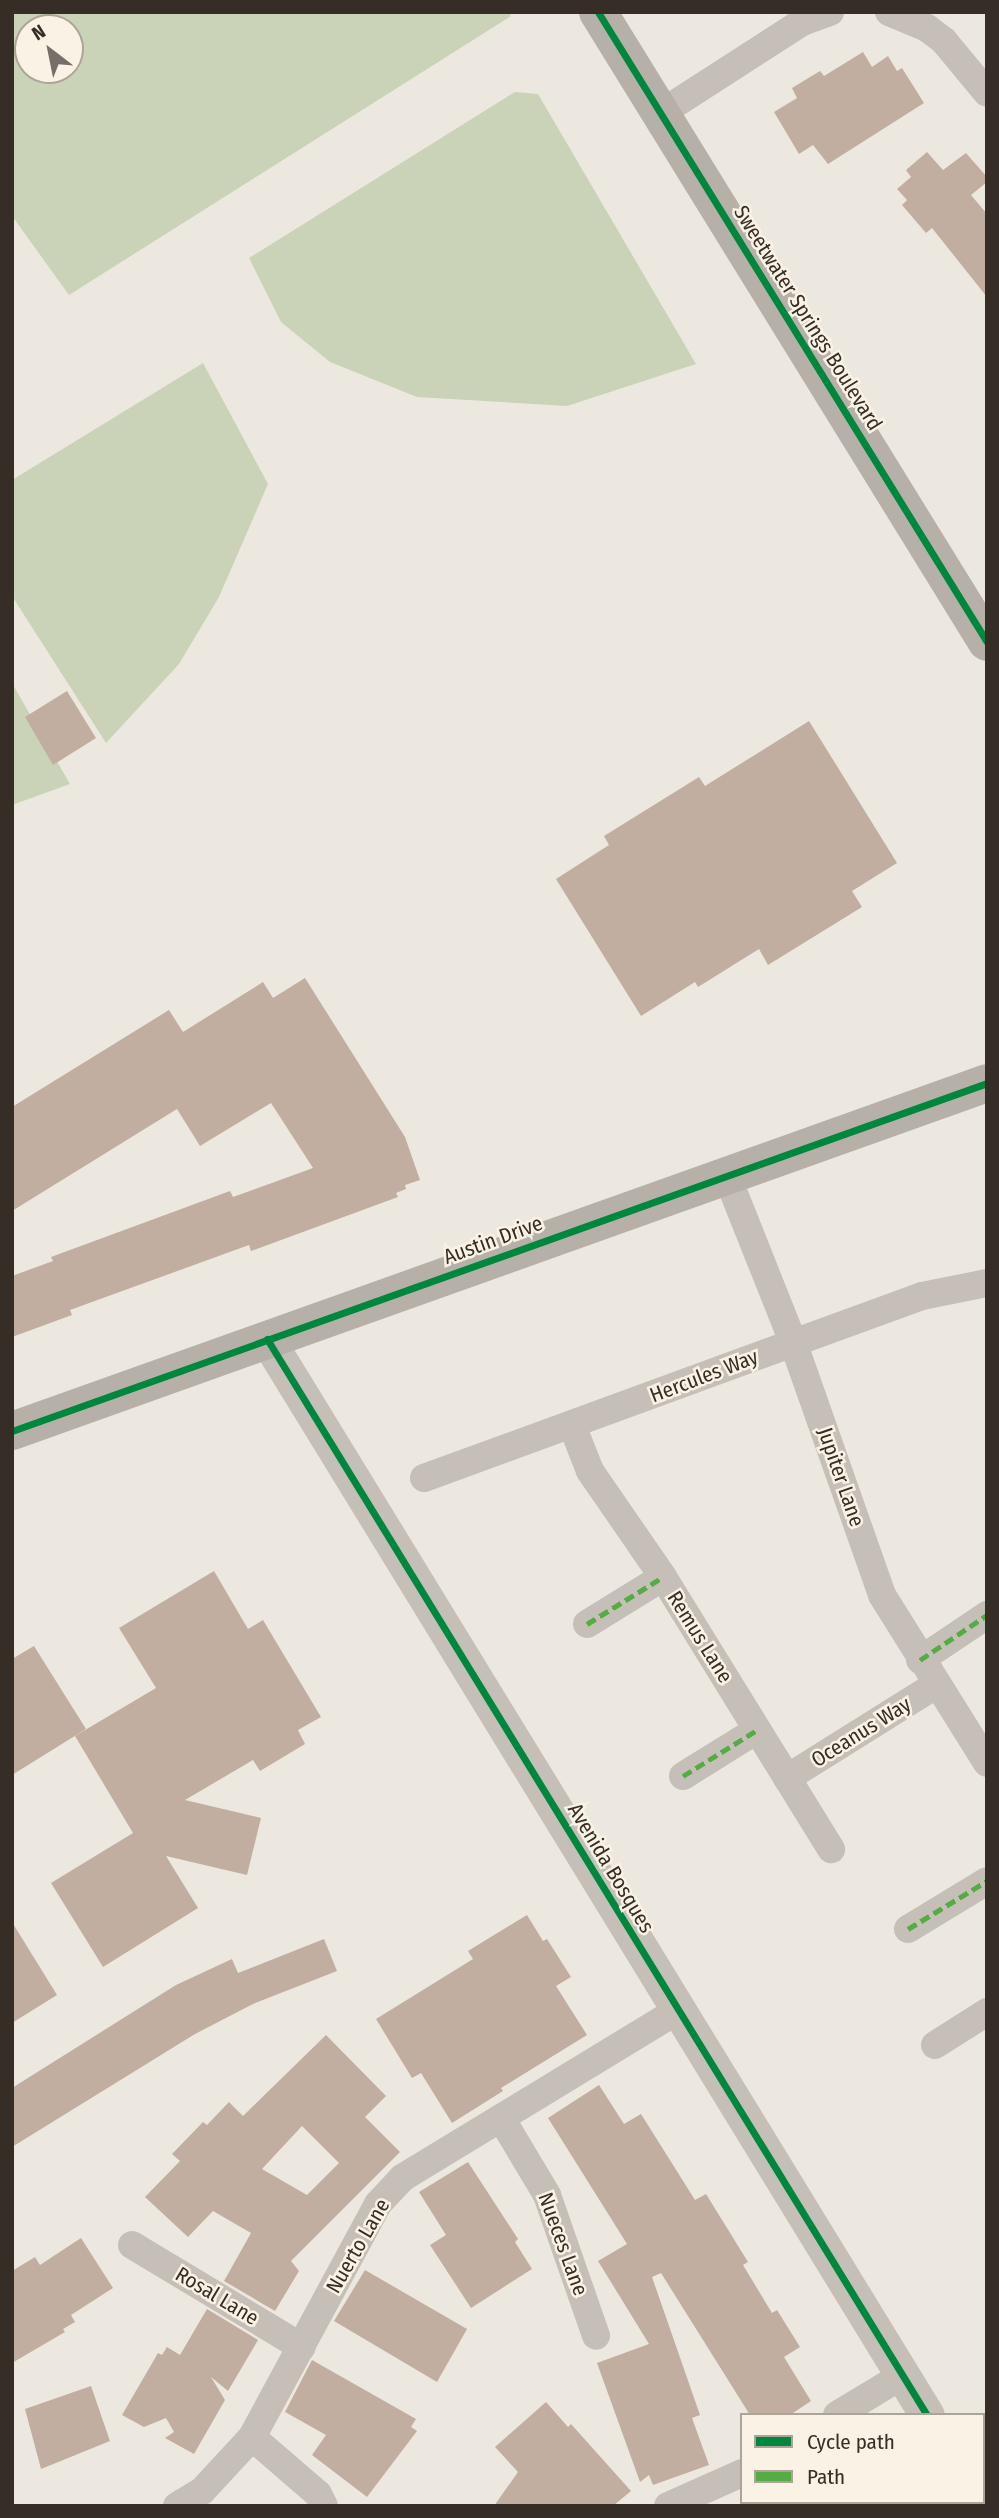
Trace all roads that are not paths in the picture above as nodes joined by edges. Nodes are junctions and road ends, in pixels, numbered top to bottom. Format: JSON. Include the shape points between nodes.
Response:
{"nodes":[{"id":1,"x":598,"y":12,"type":"edge"},
{"id":2,"x":830,"y":12,"type":"edge"},
{"id":3,"x":889,"y":12,"type":"edge"},
{"id":4,"x":987,"y":93,"type":"edge"},
{"id":5,"x":661,"y":113,"type":"junction"},
{"id":6,"x":987,"y":642,"type":"edge"},
{"id":7,"x":987,"y":1083,"type":"edge"},
{"id":8,"x":727,"y":1176,"type":"junction"},
{"id":9,"x":987,"y":1283,"type":"edge"},
{"id":10,"x":267,"y":1339,"type":"junction"},
{"id":11,"x":793,"y":1342,"type":"junction"},
{"id":12,"x":572,"y":1425,"type":"junction"},
{"id":13,"x":12,"y":1431,"type":"edge"},
{"id":14,"x":424,"y":1478,"type":"dead end"},
{"id":15,"x":663,"y":1577,"type":"junction"},
{"id":16,"x":987,"y":1615,"type":"edge"},
{"id":17,"x":587,"y":1623,"type":"dead end"},
{"id":18,"x":920,"y":1660,"type":"junction"},
{"id":19,"x":936,"y":1685,"type":"junction"},
{"id":20,"x":757,"y":1730,"type":"junction"},
{"id":21,"x":987,"y":1763,"type":"edge"},
{"id":22,"x":683,"y":1776,"type":"dead end"},
{"id":23,"x":787,"y":1778,"type":"junction"},
{"id":24,"x":831,"y":1849,"type":"dead end"},
{"id":25,"x":987,"y":1881,"type":"edge"},
{"id":26,"x":908,"y":1929,"type":"dead end"},
{"id":27,"x":678,"y":2010,"type":"junction"},
{"id":28,"x":987,"y":2012,"type":"edge"},
{"id":29,"x":935,"y":2045,"type":"dead end"},
{"id":30,"x":501,"y":2118,"type":"junction"},
{"id":31,"x":132,"y":2245,"type":"dead end"},
{"id":32,"x":597,"y":2336,"type":"dead end"},
{"id":33,"x":302,"y":2347,"type":"junction"},
{"id":34,"x":903,"y":2375,"type":"junction"},
{"id":35,"x":840,"y":2413,"type":"edge"},
{"id":36,"x":926,"y":2413,"type":"edge"},
{"id":37,"x":252,"y":2437,"type":"junction"},
{"id":38,"x":732,"y":2487,"type":"edge"},
{"id":39,"x":177,"y":2506,"type":"edge"},
{"id":40,"x":324,"y":2506,"type":"edge"},
{"id":41,"x":667,"y":2506,"type":"edge"}],
"edges":[{"from":1,"to":5,"type":"main road","name":"Sweetwater Springs Boulevard"},
{"from":2,"to":5,"type":"street","via":[[802,22]]},
{"from":3,"to":4,"type":"street","via":[[918,23],[944,41]]},
{"from":5,"to":6,"type":"main road","name":"Sweetwater Springs Boulevard"},
{"from":7,"to":8,"type":"main road","name":"Austin Drive"},
{"from":8,"to":10,"type":"main road","name":"Austin Drive"},
{"from":8,"to":11,"type":"street","name":"Jupiter Lane"},
{"from":9,"to":11,"type":"street","name":"Hercules Way","via":[[922,1296]]},
{"from":10,"to":13,"type":"main road","name":"Austin Drive"},
{"from":10,"to":27,"type":"street","name":"Avenida Bosques"},
{"from":11,"to":12,"type":"street","name":"Hercules Way"},
{"from":11,"to":18,"type":"street","name":"Jupiter Lane","via":[[883,1595]]},
{"from":12,"to":14,"type":"street","name":"Hercules Way"},
{"from":12,"to":15,"type":"street","name":"Remus Lane","via":[[590,1471]]},
{"from":15,"to":17,"type":"street"},
{"from":15,"to":20,"type":"street","name":"Remus Lane"},
{"from":16,"to":18,"type":"street"},
{"from":18,"to":19,"type":"street","name":"Jupiter Lane"},
{"from":19,"to":21,"type":"street","name":"Jupiter Lane"},
{"from":19,"to":23,"type":"street","name":"Oceanus Way"},
{"from":20,"to":22,"type":"street"},
{"from":20,"to":23,"type":"street","name":"Remus Lane"},
{"from":23,"to":24,"type":"street","name":"Remus Lane"},
{"from":25,"to":26,"type":"street"},
{"from":27,"to":30,"type":"street","name":"Nuerto Lane"},
{"from":27,"to":34,"type":"street","name":"Avenida Bosques"},
{"from":28,"to":29,"type":"street"},
{"from":30,"to":32,"type":"street","name":"Nueces Lane","via":[[547,2195]]},
{"from":30,"to":33,"type":"street","name":"Nuerto Lane","via":[[402,2178],[378,2204]]},
{"from":31,"to":33,"type":"street","name":"Rosal Lane"},
{"from":33,"to":37,"type":"street","name":"Nuerto Lane"},
{"from":34,"to":35,"type":"street"},
{"from":34,"to":36,"type":"street","name":"Avenida Bosques"},
{"from":37,"to":39,"type":"street","name":"Nuerto Lane","via":[[202,2491]]},
{"from":37,"to":40,"type":"street","via":[[318,2494]]},
{"from":38,"to":41,"type":"street"}]}
